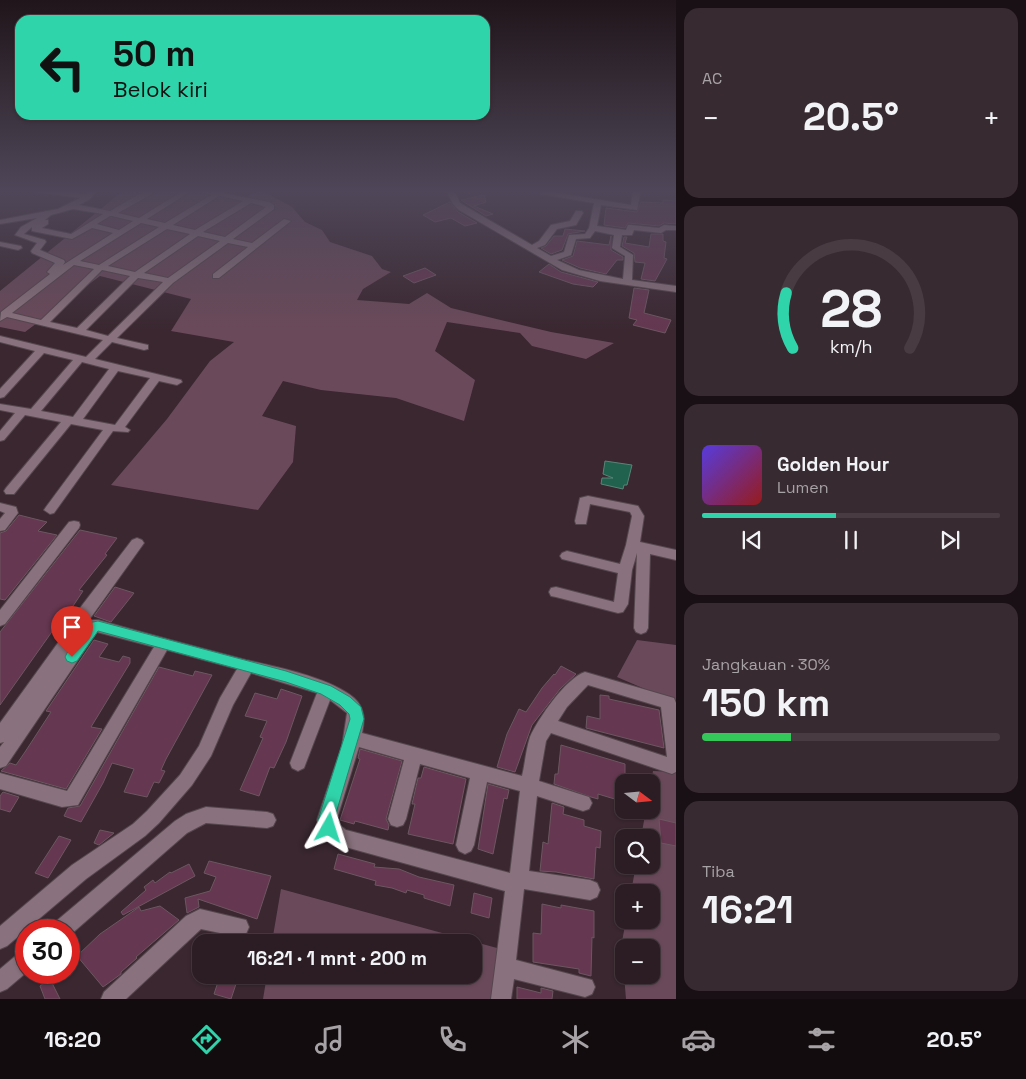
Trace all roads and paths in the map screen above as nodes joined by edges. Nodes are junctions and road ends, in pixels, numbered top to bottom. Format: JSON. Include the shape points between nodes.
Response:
{"nodes":[{"id":1,"x":24,"y":237,"type":"edge"},
{"id":2,"x":112,"y":237,"type":"edge"},
{"id":3,"x":148,"y":237,"type":"edge"},
{"id":4,"x":193,"y":237,"type":"edge"},
{"id":5,"x":210,"y":237,"type":"edge"},
{"id":6,"x":232,"y":237,"type":"edge"},
{"id":7,"x":266,"y":237,"type":"edge"},
{"id":8,"x":512,"y":237,"type":"edge"},
{"id":9,"x":547,"y":237,"type":"edge"},
{"id":10,"x":573,"y":237,"type":"edge"},
{"id":11,"x":617,"y":237,"type":"edge"},
{"id":12,"x":227,"y":240,"type":"junction"},
{"id":13,"x":0,"y":244,"type":"edge"},
{"id":14,"x":254,"y":246,"type":"junction"},
{"id":15,"x":18,"y":248,"type":"dead end"},
{"id":16,"x":532,"y":248,"type":"junction"},
{"id":17,"x":552,"y":259,"type":"junction"},
{"id":18,"x":72,"y":262,"type":"junction"},
{"id":19,"x":101,"y":267,"type":"junction"},
{"id":20,"x":137,"y":274,"type":"junction"},
{"id":21,"x":216,"y":276,"type":"dead end"},
{"id":22,"x":170,"y":281,"type":"junction"},
{"id":23,"x":627,"y":282,"type":"junction"},
{"id":24,"x":676,"y":290,"type":"edge"},
{"id":25,"x":1,"y":314,"type":"edge"},
{"id":26,"x":42,"y":323,"type":"junction"},
{"id":27,"x":79,"y":332,"type":"junction"},
{"id":28,"x":109,"y":339,"type":"junction"},
{"id":29,"x":4,"y":340,"type":"edge"},
{"id":30,"x":144,"y":347,"type":"dead end"},
{"id":31,"x":0,"y":348,"type":"edge"},
{"id":32,"x":42,"y":349,"type":"junction"},
{"id":33,"x":84,"y":359,"type":"junction"},
{"id":34,"x":116,"y":367,"type":"junction"},
{"id":35,"x":156,"y":377,"type":"junction"},
{"id":36,"x":177,"y":382,"type":"dead end"},
{"id":37,"x":0,"y":395,"type":"edge"},
{"id":38,"x":0,"y":407,"type":"edge"},
{"id":39,"x":28,"y":412,"type":"junction"},
{"id":40,"x":72,"y":420,"type":"junction"},
{"id":41,"x":117,"y":429,"type":"junction"},
{"id":42,"x":0,"y":438,"type":"edge"},
{"id":43,"x":10,"y":491,"type":"dead end"},
{"id":44,"x":0,"y":507,"type":"edge"},
{"id":45,"x":50,"y":510,"type":"dead end"},
{"id":46,"x":581,"y":521,"type":"dead end"},
{"id":47,"x":74,"y":525,"type":"dead end"},
{"id":48,"x":0,"y":527,"type":"edge"},
{"id":49,"x":137,"y":543,"type":"dead end"},
{"id":50,"x":639,"y":546,"type":"junction"},
{"id":51,"x":676,"y":555,"type":"edge"},
{"id":52,"x":567,"y":556,"type":"dead end"},
{"id":53,"x":625,"y":570,"type":"junction"},
{"id":54,"x":556,"y":592,"type":"dead end"},
{"id":55,"x":0,"y":620,"type":"edge"},
{"id":56,"x":86,"y":626,"type":"junction"},
{"id":57,"x":641,"y":628,"type":"dead end"},
{"id":58,"x":164,"y":643,"type":"junction"},
{"id":59,"x":247,"y":666,"type":"junction"},
{"id":60,"x":326,"y":690,"type":"junction"},
{"id":61,"x":546,"y":724,"type":"junction"},
{"id":62,"x":0,"y":736,"type":"edge"},
{"id":63,"x":352,"y":738,"type":"junction"},
{"id":64,"x":414,"y":756,"type":"junction"},
{"id":65,"x":0,"y":761,"type":"edge"},
{"id":66,"x":298,"y":763,"type":"dead end"},
{"id":67,"x":480,"y":773,"type":"junction"},
{"id":68,"x":0,"y":780,"type":"edge"},
{"id":69,"x":529,"y":786,"type":"junction"},
{"id":70,"x":583,"y":803,"type":"dead end"},
{"id":71,"x":267,"y":820,"type":"dead end"},
{"id":72,"x":396,"y":820,"type":"dead end"},
{"id":73,"x":465,"y":845,"type":"dead end"},
{"id":74,"x":517,"y":881,"type":"junction"},
{"id":75,"x":590,"y":890,"type":"dead end"},
{"id":76,"x":74,"y":919,"type":"edge"},
{"id":77,"x":239,"y":927,"type":"dead end"},
{"id":78,"x":0,"y":939,"type":"edge"},
{"id":79,"x":505,"y":966,"type":"junction"},
{"id":80,"x":15,"y":969,"type":"edge"},
{"id":81,"x":0,"y":982,"type":"edge"},
{"id":82,"x":585,"y":987,"type":"dead end"},
{"id":83,"x":111,"y":999,"type":"edge"},
{"id":84,"x":501,"y":999,"type":"edge"}],
"edges":[{"from":1,"to":25,"type":"street","via":[[42,242],[35,252],[60,264]]},
{"from":2,"to":18,"type":"street"},
{"from":3,"to":19,"type":"street"},
{"from":4,"to":20,"type":"street"},
{"from":5,"to":12,"type":"street"},
{"from":6,"to":12,"type":"street"},
{"from":7,"to":14,"type":"street"},
{"from":8,"to":16,"type":"street"},
{"from":9,"to":16,"type":"street"},
{"from":10,"to":17,"type":"street","via":[[568,253]]},
{"from":11,"to":23,"type":"street","via":[[616,248],[628,255]]},
{"from":12,"to":14,"type":"street"},
{"from":12,"to":22,"type":"street"},
{"from":13,"to":15,"type":"street"},
{"from":14,"to":21,"type":"street"},
{"from":16,"to":17,"type":"street"},
{"from":17,"to":23,"type":"street","via":[[583,274]]},
{"from":18,"to":19,"type":"street"},
{"from":18,"to":25,"type":"street"},
{"from":19,"to":20,"type":"street"},
{"from":19,"to":26,"type":"street"},
{"from":20,"to":22,"type":"street"},
{"from":20,"to":27,"type":"street"},
{"from":22,"to":28,"type":"street"},
{"from":23,"to":24,"type":"street"},
{"from":25,"to":26,"type":"street"},
{"from":26,"to":27,"type":"street"},
{"from":27,"to":28,"type":"street"},
{"from":28,"to":30,"type":"street"},
{"from":28,"to":33,"type":"street"},
{"from":29,"to":31,"type":"street"},
{"from":29,"to":32,"type":"street"},
{"from":32,"to":33,"type":"street"},
{"from":32,"to":37,"type":"street"},
{"from":33,"to":34,"type":"street"},
{"from":33,"to":39,"type":"street"},
{"from":34,"to":35,"type":"street"},
{"from":34,"to":40,"type":"street"},
{"from":35,"to":36,"type":"street"},
{"from":35,"to":41,"type":"street"},
{"from":38,"to":39,"type":"street"},
{"from":39,"to":40,"type":"street"},
{"from":39,"to":42,"type":"street"},
{"from":40,"to":41,"type":"street"},
{"from":40,"to":43,"type":"street"},
{"from":41,"to":45,"type":"street"},
{"from":44,"to":48,"type":"street","via":[[12,510]]},
{"from":46,"to":50,"type":"street","via":[[584,501],[588,500],[634,509],[638,516]]},
{"from":47,"to":55,"type":"street"},
{"from":49,"to":56,"type":"street","via":[[85,612]]},
{"from":50,"to":51,"type":"street"},
{"from":50,"to":53,"type":"street"},
{"from":50,"to":57,"type":"street"},
{"from":52,"to":53,"type":"street"},
{"from":53,"to":54,"type":"street","via":[[618,608]]},
{"from":56,"to":58,"type":"street"},
{"from":56,"to":62,"type":"street"},
{"from":56,"to":65,"type":"street"},
{"from":58,"to":59,"type":"street"},
{"from":58,"to":68,"type":"street","via":[[72,799],[62,799]]},
{"from":59,"to":60,"type":"street"},
{"from":59,"to":78,"type":"street","via":[[205,751],[186,780],[153,818],[79,872]]},
{"from":60,"to":63,"type":"street","via":[[356,711]]},
{"from":60,"to":66,"type":"street"},
{"from":61,"to":61,"type":"street","via":[[672,766],[675,765],[669,705],[665,701],[585,678],[561,702]]},
{"from":61,"to":69,"type":"street","via":[[533,757]]},
{"from":63,"to":64,"type":"street"},
{"from":63,"to":74,"type":"street","via":[[326,820],[329,828],[342,837]]},
{"from":64,"to":67,"type":"street"},
{"from":64,"to":72,"type":"street"},
{"from":67,"to":69,"type":"street"},
{"from":67,"to":73,"type":"street"},
{"from":69,"to":70,"type":"street"},
{"from":69,"to":74,"type":"street"},
{"from":71,"to":76,"type":"street","via":[[206,816],[192,820]]},
{"from":74,"to":75,"type":"street"},
{"from":74,"to":79,"type":"street"},
{"from":77,"to":83,"type":"street","via":[[200,919]]},
{"from":79,"to":82,"type":"street"},
{"from":79,"to":84,"type":"street"},
{"from":80,"to":81,"type":"street"}]}
